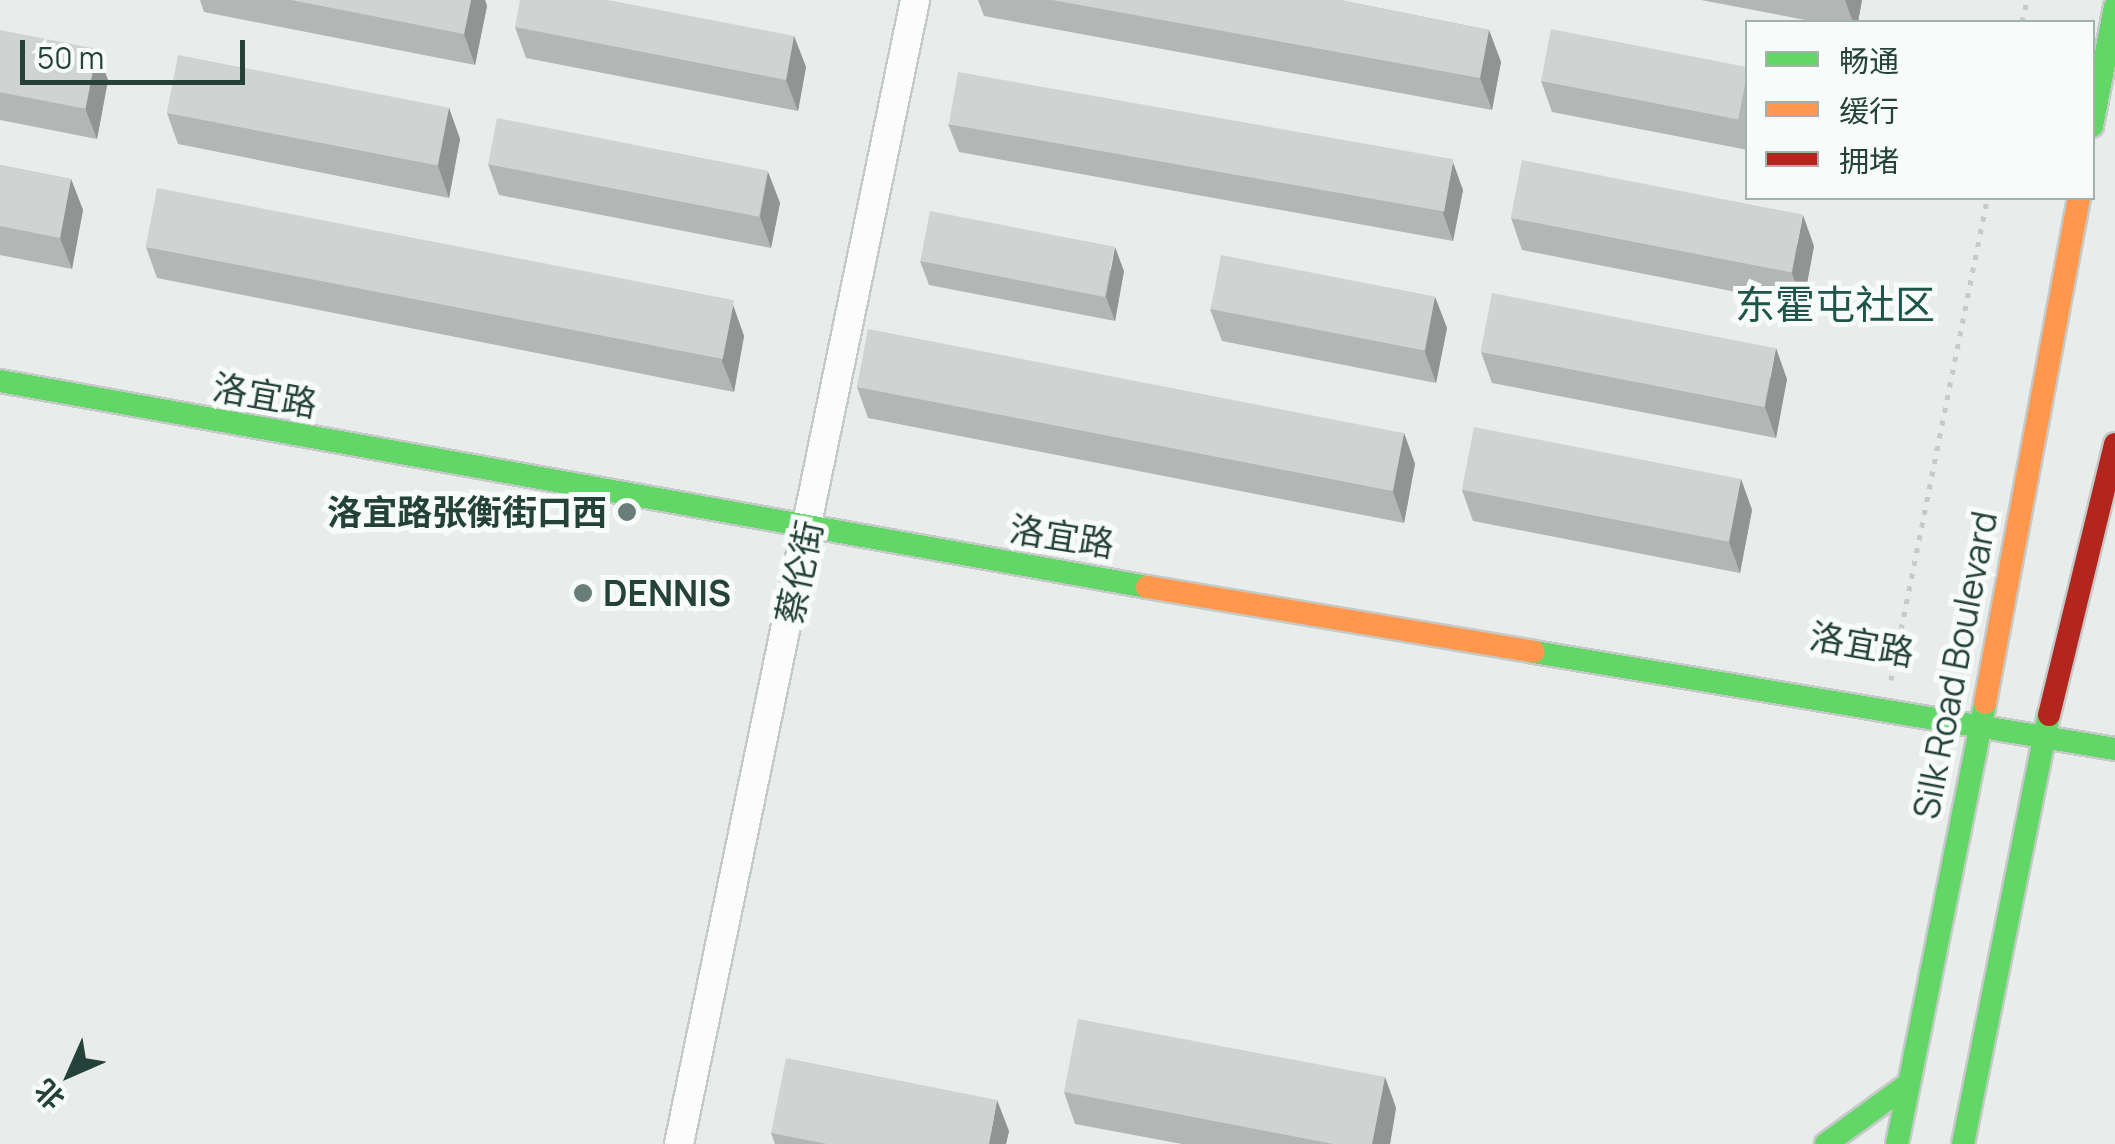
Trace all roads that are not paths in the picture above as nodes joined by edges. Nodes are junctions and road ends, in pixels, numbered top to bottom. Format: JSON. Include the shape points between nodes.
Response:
{"nodes":[{"id":1,"x":916,"y":0,"type":"edge"},
{"id":2,"x":2115,"y":8,"type":"edge"},
{"id":3,"x":2095,"y":111,"type":"edge"},
{"id":4,"x":2079,"y":200,"type":"edge"},
{"id":5,"x":0,"y":360,"type":"edge"},
{"id":6,"x":0,"y":381,"type":"edge"},
{"id":7,"x":2115,"y":444,"type":"edge"},
{"id":8,"x":811,"y":520,"type":"junction"},
{"id":9,"x":1792,"y":667,"type":"dead end"},
{"id":10,"x":1890,"y":683,"type":"road end"},
{"id":11,"x":1983,"y":713,"type":"junction"},
{"id":12,"x":2047,"y":726,"type":"junction"},
{"id":13,"x":2115,"y":727,"type":"edge"},
{"id":14,"x":2115,"y":749,"type":"edge"},
{"id":15,"x":1908,"y":1085,"type":"junction"},
{"id":16,"x":1972,"y":1103,"type":"junction"},
{"id":17,"x":680,"y":1144,"type":"edge"},
{"id":18,"x":1826,"y":1144,"type":"edge"},
{"id":19,"x":1896,"y":1144,"type":"edge"},
{"id":20,"x":1963,"y":1144,"type":"edge"},
{"id":21,"x":1988,"y":1144,"type":"edge"}],
"edges":[{"from":1,"to":8,"type":"street","name":"蔡伦街"},
{"from":2,"to":3,"type":"main road"},
{"from":4,"to":11,"type":"main road","name":"Silk Road Boulevard"},
{"from":5,"to":8,"type":"main road","name":"洛宜路"},
{"from":6,"to":8,"type":"main road","name":"洛宜路"},
{"from":7,"to":12,"type":"main road"},
{"from":8,"to":9,"type":"main road","name":"洛宜路"},
{"from":8,"to":11,"type":"main road","name":"洛宜路"},
{"from":8,"to":17,"type":"street","name":"蔡伦街"},
{"from":10,"to":11,"type":"main road","name":"洛宜路"},
{"from":11,"to":12,"type":"main road","name":"洛宜路"},
{"from":11,"to":15,"type":"main road","name":"Silk Road Boulevard"},
{"from":12,"to":13,"type":"main road","name":"洛宜路"},
{"from":12,"to":14,"type":"main road","name":"洛宜路"},
{"from":12,"to":16,"type":"main road"},
{"from":15,"to":18,"type":"main road"},
{"from":15,"to":19,"type":"main road","name":"Silk Road Boulevard"},
{"from":16,"to":20,"type":"main road"},
{"from":16,"to":21,"type":"main road"}]}
